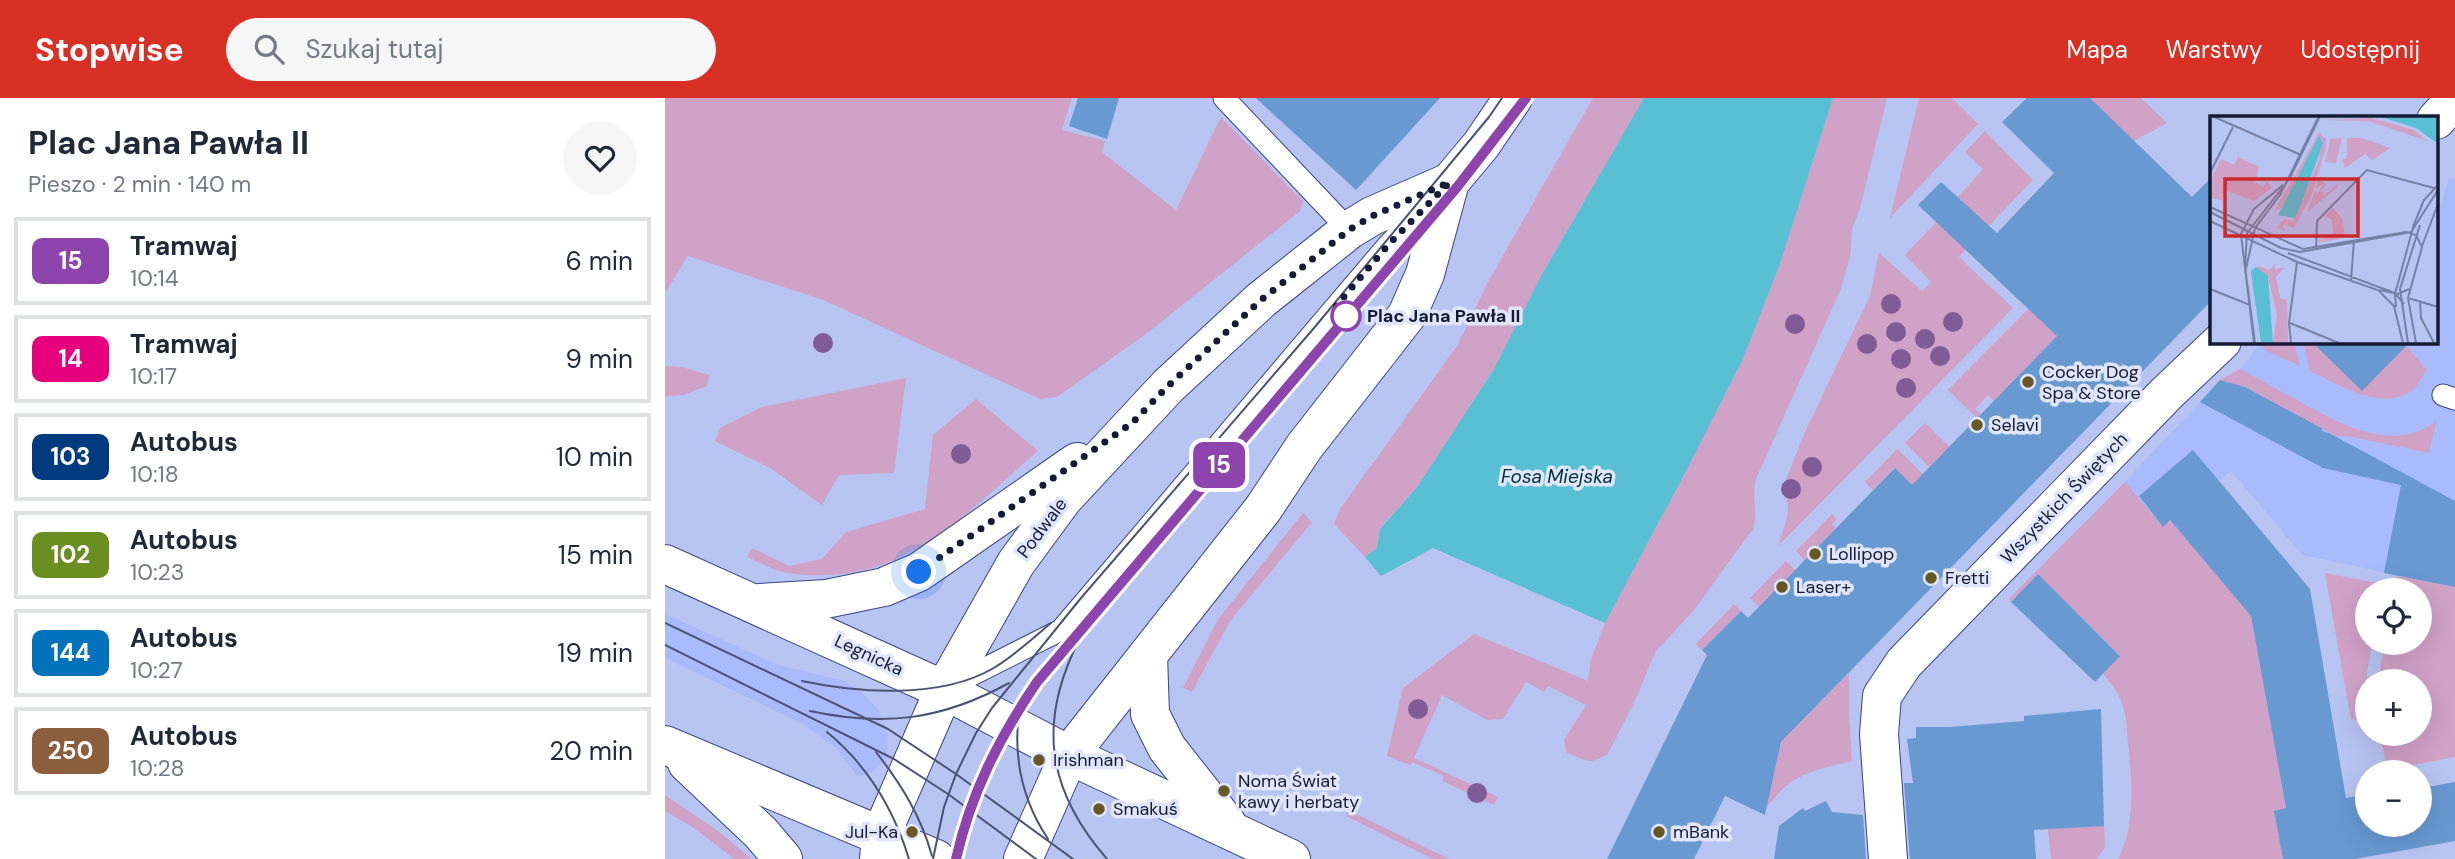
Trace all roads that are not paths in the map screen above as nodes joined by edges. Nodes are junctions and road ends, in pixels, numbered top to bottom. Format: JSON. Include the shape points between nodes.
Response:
{"nodes":[{"id":1,"x":1224,"y":98,"type":"edge"},
{"id":2,"x":1513,"y":98,"type":"edge"},
{"id":3,"x":2455,"y":99,"type":"edge"},
{"id":4,"x":2437,"y":119,"type":"edge"},
{"id":5,"x":1450,"y":182,"type":"junction"},
{"id":6,"x":1349,"y":230,"type":"junction"},
{"id":7,"x":2220,"y":343,"type":"edge"},
{"id":8,"x":1132,"y":423,"type":"junction"},
{"id":9,"x":665,"y":564,"type":"edge"},
{"id":10,"x":758,"y":604,"type":"junction"},
{"id":11,"x":1148,"y":655,"type":"junction"},
{"id":12,"x":944,"y":690,"type":"junction"},
{"id":13,"x":665,"y":746,"type":"edge"},
{"id":14,"x":1069,"y":755,"type":"junction"},
{"id":15,"x":1234,"y":832,"type":"junction"},
{"id":16,"x":880,"y":847,"type":"edge"},
{"id":17,"x":783,"y":859,"type":"edge"},
{"id":18,"x":936,"y":859,"type":"edge"},
{"id":19,"x":1023,"y":859,"type":"edge"},
{"id":20,"x":1291,"y":859,"type":"edge"},
{"id":21,"x":1888,"y":859,"type":"edge"}],
"edges":[{"from":1,"to":6,"type":"lane"},
{"from":2,"to":5,"type":"main road","name":"Podwale"},
{"from":3,"to":4,"type":"main road"},
{"from":5,"to":6,"type":"main road","name":"Podwale"},
{"from":5,"to":11,"type":"main road","name":"Podwale","via":[[1425,274],[1407,316]]},
{"from":5,"to":12,"type":"lane","via":[[1389,244],[1061,630]]},
{"from":6,"to":8,"type":"main road","name":"Podwale","via":[[1261,300]]},
{"from":7,"to":21,"type":"main road","name":"Wszystkich Świętych","via":[[1903,663],[1882,696],[1879,734]]},
{"from":8,"to":10,"type":"main road","via":[[919,572],[884,587],[826,599]]},
{"from":8,"to":12,"type":"main road","name":"Podwale","via":[[1063,499],[1016,563]]},
{"from":9,"to":10,"type":"main road","name":"Legnicka"},
{"from":10,"to":12,"type":"main road","name":"Legnicka"},
{"from":11,"to":14,"type":"main road","name":"Podwale"},
{"from":11,"to":15,"type":"main road","via":[[1150,714],[1167,748]]},
{"from":12,"to":14,"type":"main road","name":"Legnicka"},
{"from":12,"to":16,"type":"main road","name":"Podwale"},
{"from":13,"to":16,"type":"main road"},
{"from":13,"to":17,"type":"main road","via":[[761,833]]},
{"from":14,"to":15,"type":"main road"},
{"from":14,"to":19,"type":"main road","name":"Podwale"},
{"from":15,"to":20,"type":"main road"},
{"from":16,"to":18,"type":"main road"}]}
